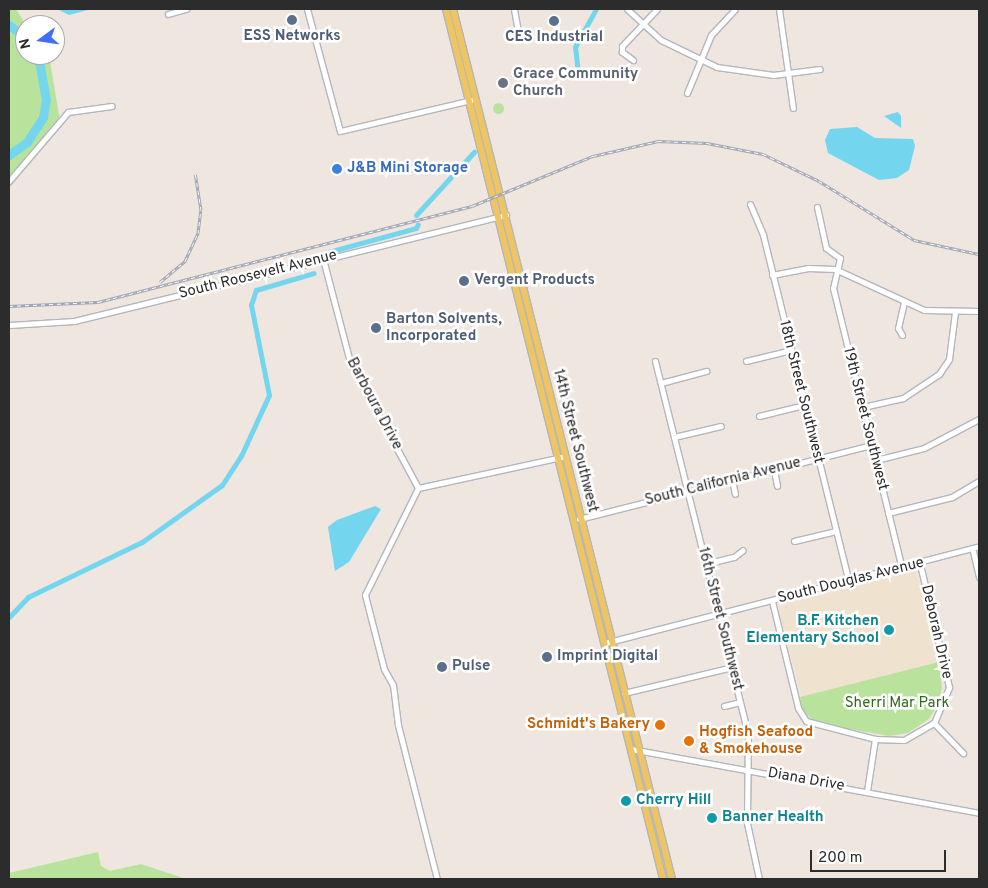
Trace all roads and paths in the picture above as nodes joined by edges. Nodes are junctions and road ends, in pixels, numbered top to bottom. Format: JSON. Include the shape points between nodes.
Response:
{"nodes":[{"id":1,"x":186,"y":9,"type":"edge"},
{"id":2,"x":307,"y":9,"type":"edge"},
{"id":3,"x":446,"y":9,"type":"edge"},
{"id":4,"x":453,"y":9,"type":"edge"},
{"id":5,"x":514,"y":9,"type":"edge"},
{"id":6,"x":627,"y":9,"type":"edge"},
{"id":7,"x":657,"y":9,"type":"edge"},
{"id":8,"x":735,"y":9,"type":"edge"},
{"id":9,"x":779,"y":9,"type":"edge"},
{"id":10,"x":168,"y":14,"type":"dead end"},
{"id":11,"x":642,"y":24,"type":"junction"},
{"id":12,"x":518,"y":31,"type":"dead end"},
{"id":13,"x":633,"y":60,"type":"dead end"},
{"id":14,"x":700,"y":61,"type":"junction"},
{"id":15,"x":820,"y":69,"type":"dead end"},
{"id":16,"x":790,"y":74,"type":"junction"},
{"id":17,"x":687,"y":93,"type":"dead end"},
{"id":18,"x":472,"y":99,"type":"junction"},
{"id":19,"x":112,"y":106,"type":"dead end"},
{"id":20,"x":793,"y":108,"type":"dead end"},
{"id":21,"x":9,"y":181,"type":"edge"},
{"id":22,"x":750,"y":204,"type":"dead end"},
{"id":23,"x":817,"y":207,"type":"dead end"},
{"id":24,"x":506,"y":215,"type":"junction"},
{"id":25,"x":498,"y":217,"type":"junction"},
{"id":26,"x":323,"y":259,"type":"junction"},
{"id":27,"x":835,"y":269,"type":"junction"},
{"id":28,"x":772,"y":275,"type":"junction"},
{"id":29,"x":904,"y":303,"type":"junction"},
{"id":30,"x":979,"y":311,"type":"edge"},
{"id":31,"x":955,"y":312,"type":"junction"},
{"id":32,"x":9,"y":324,"type":"edge"},
{"id":33,"x":902,"y":335,"type":"dead end"},
{"id":34,"x":791,"y":350,"type":"junction"},
{"id":35,"x":655,"y":361,"type":"dead end"},
{"id":36,"x":746,"y":361,"type":"dead end"},
{"id":37,"x":706,"y":371,"type":"dead end"},
{"id":38,"x":661,"y":383,"type":"junction"},
{"id":39,"x":804,"y":405,"type":"junction"},
{"id":40,"x":863,"y":407,"type":"junction"},
{"id":41,"x":759,"y":416,"type":"dead end"},
{"id":42,"x":979,"y":419,"type":"edge"},
{"id":43,"x":721,"y":426,"type":"dead end"},
{"id":44,"x":674,"y":437,"type":"junction"},
{"id":45,"x":872,"y":445,"type":"junction"},
{"id":46,"x":566,"y":456,"type":"junction"},
{"id":47,"x":559,"y":458,"type":"junction"},
{"id":48,"x":818,"y":458,"type":"junction"},
{"id":49,"x":876,"y":460,"type":"junction"},
{"id":50,"x":774,"y":470,"type":"junction"},
{"id":51,"x":732,"y":480,"type":"junction"},
{"id":52,"x":979,"y":481,"type":"edge"},
{"id":53,"x":777,"y":486,"type":"dead end"},
{"id":54,"x":418,"y":488,"type":"junction"},
{"id":55,"x":687,"y":491,"type":"junction"},
{"id":56,"x":736,"y":494,"type":"dead end"},
{"id":57,"x":888,"y":512,"type":"junction"},
{"id":58,"x":578,"y":519,"type":"junction"},
{"id":59,"x":836,"y":531,"type":"junction"},
{"id":60,"x":794,"y":541,"type":"dead end"},
{"id":61,"x":979,"y":546,"type":"edge"},
{"id":62,"x":742,"y":550,"type":"dead end"},
{"id":63,"x":973,"y":551,"type":"junction"},
{"id":64,"x":705,"y":564,"type":"junction"},
{"id":65,"x":920,"y":564,"type":"junction"},
{"id":66,"x":902,"y":568,"type":"junction"},
{"id":67,"x":979,"y":577,"type":"edge"},
{"id":68,"x":849,"y":582,"type":"junction"},
{"id":69,"x":772,"y":601,"type":"junction"},
{"id":70,"x":719,"y":614,"type":"junction"},
{"id":71,"x":608,"y":642,"type":"junction"},
{"id":72,"x":732,"y":667,"type":"junction"},
{"id":73,"x":624,"y":693,"type":"junction"},
{"id":74,"x":740,"y":702,"type":"junction"},
{"id":75,"x":724,"y":706,"type":"dead end"},
{"id":76,"x":934,"y":723,"type":"junction"},
{"id":77,"x":875,"y":738,"type":"junction"},
{"id":78,"x":635,"y":750,"type":"junction"},
{"id":79,"x":963,"y":753,"type":"dead end"},
{"id":80,"x":748,"y":770,"type":"junction"},
{"id":81,"x":867,"y":791,"type":"junction"},
{"id":82,"x":979,"y":813,"type":"edge"},
{"id":83,"x":437,"y":879,"type":"edge"},
{"id":84,"x":663,"y":879,"type":"edge"},
{"id":85,"x":672,"y":879,"type":"edge"},
{"id":86,"x":759,"y":879,"type":"edge"}],
"edges":[{"from":1,"to":10,"type":"street"},
{"from":2,"to":18,"type":"street","via":[[340,131]]},
{"from":3,"to":18,"type":"main road","name":"14th Street Southwest"},
{"from":4,"to":18,"type":"main road","name":"14th Street Southwest"},
{"from":5,"to":12,"type":"street"},
{"from":6,"to":11,"type":"street"},
{"from":7,"to":11,"type":"street"},
{"from":8,"to":14,"type":"street","via":[[715,28]]},
{"from":9,"to":16,"type":"street"},
{"from":11,"to":13,"type":"street","via":[[621,50]]},
{"from":11,"to":14,"type":"street"},
{"from":14,"to":16,"type":"street","via":[[749,74]]},
{"from":14,"to":17,"type":"street"},
{"from":15,"to":16,"type":"street"},
{"from":16,"to":20,"type":"street"},
{"from":18,"to":24,"type":"main road","name":"14th Street Southwest"},
{"from":18,"to":25,"type":"main road","name":"14th Street Southwest"},
{"from":19,"to":21,"type":"street","via":[[68,112]]},
{"from":22,"to":28,"type":"street","name":"18th Street Southwest"},
{"from":23,"to":27,"type":"street","via":[[826,248],[840,258]]},
{"from":24,"to":25,"type":"street","name":"South Roosevelt Avenue"},
{"from":24,"to":46,"type":"main road","name":"14th Street Southwest"},
{"from":25,"to":26,"type":"street","name":"South Roosevelt Avenue"},
{"from":25,"to":47,"type":"main road","name":"14th Street Southwest"},
{"from":26,"to":32,"type":"street","name":"South Roosevelt Avenue","via":[[74,321]]},
{"from":26,"to":54,"type":"street","name":"Barboura Drive","via":[[350,362]]},
{"from":27,"to":28,"type":"street","via":[[808,268]]},
{"from":27,"to":29,"type":"street"},
{"from":27,"to":40,"type":"street","name":"19th Street Southwest","via":[[832,288]]},
{"from":28,"to":34,"type":"street","name":"18th Street Southwest"},
{"from":29,"to":31,"type":"street","via":[[934,312]]},
{"from":29,"to":33,"type":"street","via":[[898,328]]},
{"from":30,"to":31,"type":"street"},
{"from":31,"to":40,"type":"street","via":[[949,359],[940,374],[903,398]]},
{"from":34,"to":36,"type":"street"},
{"from":34,"to":39,"type":"street","name":"18th Street Southwest"},
{"from":35,"to":38,"type":"street","name":"16th Street Southwest"},
{"from":37,"to":38,"type":"street"},
{"from":38,"to":44,"type":"street","name":"16th Street Southwest"},
{"from":39,"to":41,"type":"street"},
{"from":39,"to":48,"type":"street","name":"18th Street Southwest"},
{"from":40,"to":45,"type":"street","name":"19th Street Southwest"},
{"from":42,"to":49,"type":"street","via":[[924,448]]},
{"from":43,"to":44,"type":"street"},
{"from":44,"to":55,"type":"street","name":"16th Street Southwest"},
{"from":45,"to":48,"type":"street","name":"South California Avenue"},
{"from":45,"to":49,"type":"street","name":"19th Street Southwest"},
{"from":46,"to":47,"type":"street"},
{"from":46,"to":58,"type":"main road","name":"14th Street Southwest"},
{"from":47,"to":54,"type":"street"},
{"from":47,"to":58,"type":"main road","name":"14th Street Southwest"},
{"from":48,"to":50,"type":"street","name":"South California Avenue"},
{"from":48,"to":59,"type":"street","name":"18th Street Southwest"},
{"from":49,"to":57,"type":"street","name":"19th Street Southwest"},
{"from":50,"to":51,"type":"street","name":"South California Avenue"},
{"from":50,"to":53,"type":"street"},
{"from":51,"to":55,"type":"street","name":"South California Avenue"},
{"from":51,"to":56,"type":"street"},
{"from":52,"to":57,"type":"street","via":[[952,497]]},
{"from":54,"to":83,"type":"street","via":[[365,595],[384,669],[393,685],[398,725]]},
{"from":55,"to":58,"type":"street","name":"South California Avenue"},
{"from":55,"to":64,"type":"street","name":"16th Street Southwest"},
{"from":57,"to":66,"type":"street","name":"19th Street Southwest"},
{"from":58,"to":71,"type":"main road","name":"14th Street Southwest"},
{"from":59,"to":60,"type":"street"},
{"from":59,"to":68,"type":"street","name":"18th Street Southwest"},
{"from":61,"to":63,"type":"street","name":"South Douglas Avenue"},
{"from":62,"to":64,"type":"street","via":[[734,557]]},
{"from":63,"to":65,"type":"street","name":"South Douglas Avenue"},
{"from":63,"to":67,"type":"street"},
{"from":64,"to":70,"type":"street","name":"16th Street Southwest"},
{"from":65,"to":66,"type":"street","name":"South Douglas Avenue"},
{"from":65,"to":76,"type":"street","name":"Deborah Drive","via":[[949,683],[946,703]]},
{"from":66,"to":68,"type":"street","name":"South Douglas Avenue"},
{"from":68,"to":69,"type":"street","name":"South Douglas Avenue"},
{"from":69,"to":70,"type":"street","name":"South Douglas Avenue"},
{"from":69,"to":77,"type":"street","via":[[803,718],[817,727]]},
{"from":70,"to":71,"type":"street","name":"South Douglas Avenue"},
{"from":70,"to":72,"type":"street","name":"16th Street Southwest"},
{"from":71,"to":73,"type":"main road","name":"14th Street Southwest"},
{"from":71,"to":78,"type":"main road","name":"14th Street Southwest"},
{"from":72,"to":73,"type":"street"},
{"from":72,"to":74,"type":"street","name":"16th Street Southwest"},
{"from":73,"to":78,"type":"main road","name":"14th Street Southwest"},
{"from":74,"to":75,"type":"street"},
{"from":74,"to":80,"type":"street","name":"16th Street Southwest","via":[[750,742]]},
{"from":76,"to":77,"type":"street","via":[[904,740]]},
{"from":76,"to":79,"type":"street"},
{"from":77,"to":81,"type":"street"},
{"from":78,"to":80,"type":"street","name":"Diana Drive"},
{"from":78,"to":84,"type":"main road","name":"14th Street Southwest"},
{"from":78,"to":85,"type":"main road","name":"14th Street Southwest"},
{"from":80,"to":81,"type":"street","name":"Diana Drive"},
{"from":80,"to":86,"type":"street","name":"16th Street Southwest","via":[[747,822]]},
{"from":81,"to":82,"type":"street","name":"Diana Drive"}]}
